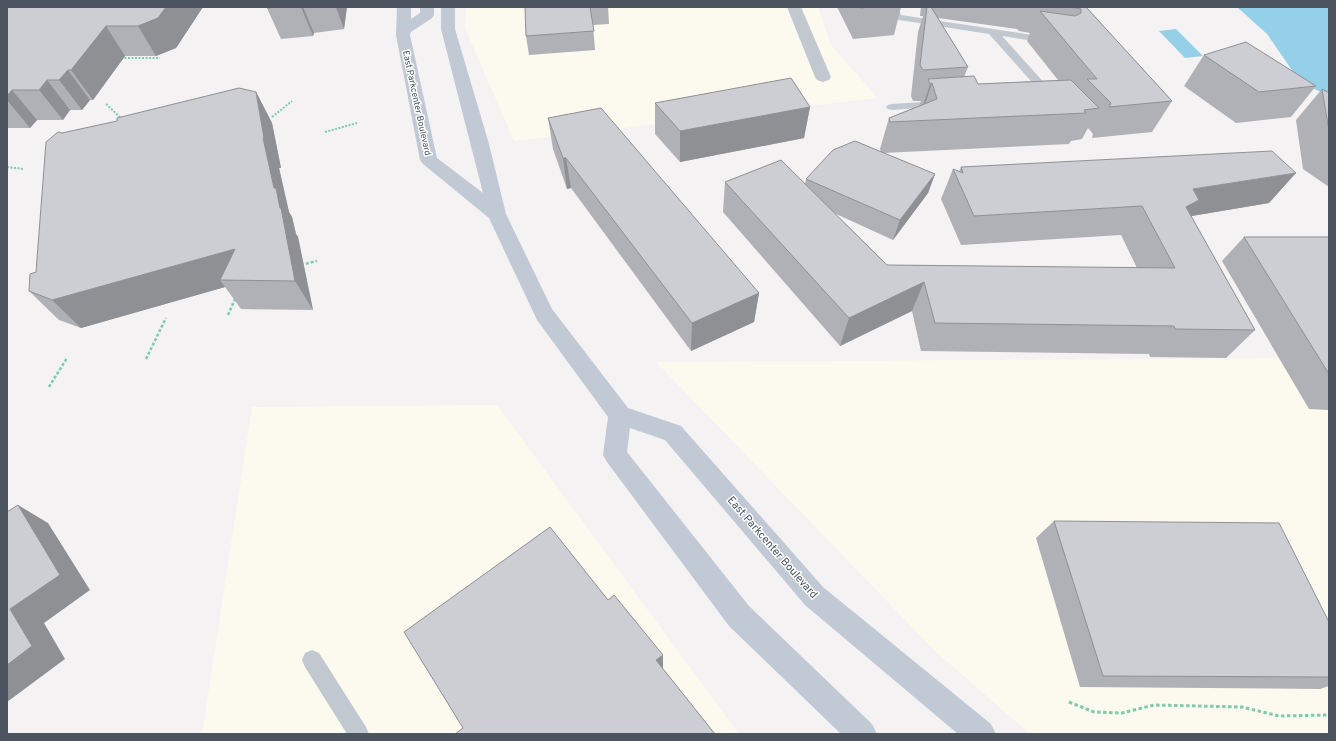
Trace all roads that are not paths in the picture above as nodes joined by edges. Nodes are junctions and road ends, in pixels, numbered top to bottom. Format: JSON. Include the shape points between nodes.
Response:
{"nodes":[{"id":1,"x":404,"y":7,"type":"edge"},
{"id":2,"x":427,"y":7,"type":"edge"},
{"id":3,"x":448,"y":7,"type":"edge"},
{"id":4,"x":794,"y":7,"type":"edge"},
{"id":5,"x":892,"y":7,"type":"edge"},
{"id":6,"x":920,"y":21,"type":"junction"},
{"id":7,"x":403,"y":30,"type":"junction"},
{"id":8,"x":993,"y":32,"type":"junction"},
{"id":9,"x":929,"y":33,"type":"edge"},
{"id":10,"x":1060,"y":42,"type":"edge"},
{"id":11,"x":823,"y":77,"type":"dead end"},
{"id":12,"x":1036,"y":98,"type":"edge"},
{"id":13,"x":952,"y":103,"type":"edge"},
{"id":14,"x":892,"y":107,"type":"dead end"},
{"id":15,"x":497,"y":214,"type":"junction"},
{"id":16,"x":620,"y":415,"type":"junction"},
{"id":17,"x":312,"y":660,"type":"dead end"},
{"id":18,"x":359,"y":734,"type":"edge"},
{"id":19,"x":862,"y":734,"type":"edge"},
{"id":20,"x":981,"y":734,"type":"edge"}],
"edges":[{"from":1,"to":7,"type":"main road","name":"East Parkcenter Boulevard"},
{"from":2,"to":7,"type":"main road","via":[[427,15]]},
{"from":3,"to":15,"type":"main road","name":"East Parkcenter Boulevard","via":[[448,29]]},
{"from":4,"to":11,"type":"street"},
{"from":5,"to":6,"type":"lane","via":[[897,17]]},
{"from":6,"to":8,"type":"lane"},
{"from":6,"to":9,"type":"lane"},
{"from":7,"to":15,"type":"main road","name":"East Parkcenter Boulevard","via":[[429,160]]},
{"from":8,"to":10,"type":"lane"},
{"from":8,"to":12,"type":"lane","via":[[1053,100]]},
{"from":13,"to":14,"type":"lane"},
{"from":15,"to":16,"type":"main road","name":"East Parkcenter Boulevard","via":[[544,314]]},
{"from":16,"to":19,"type":"main road","via":[[615,455],[738,616]]},
{"from":16,"to":20,"type":"main road","name":"East Parkcenter Boulevard","via":[[673,433],[814,596]]},
{"from":17,"to":18,"type":"lane"}]}
